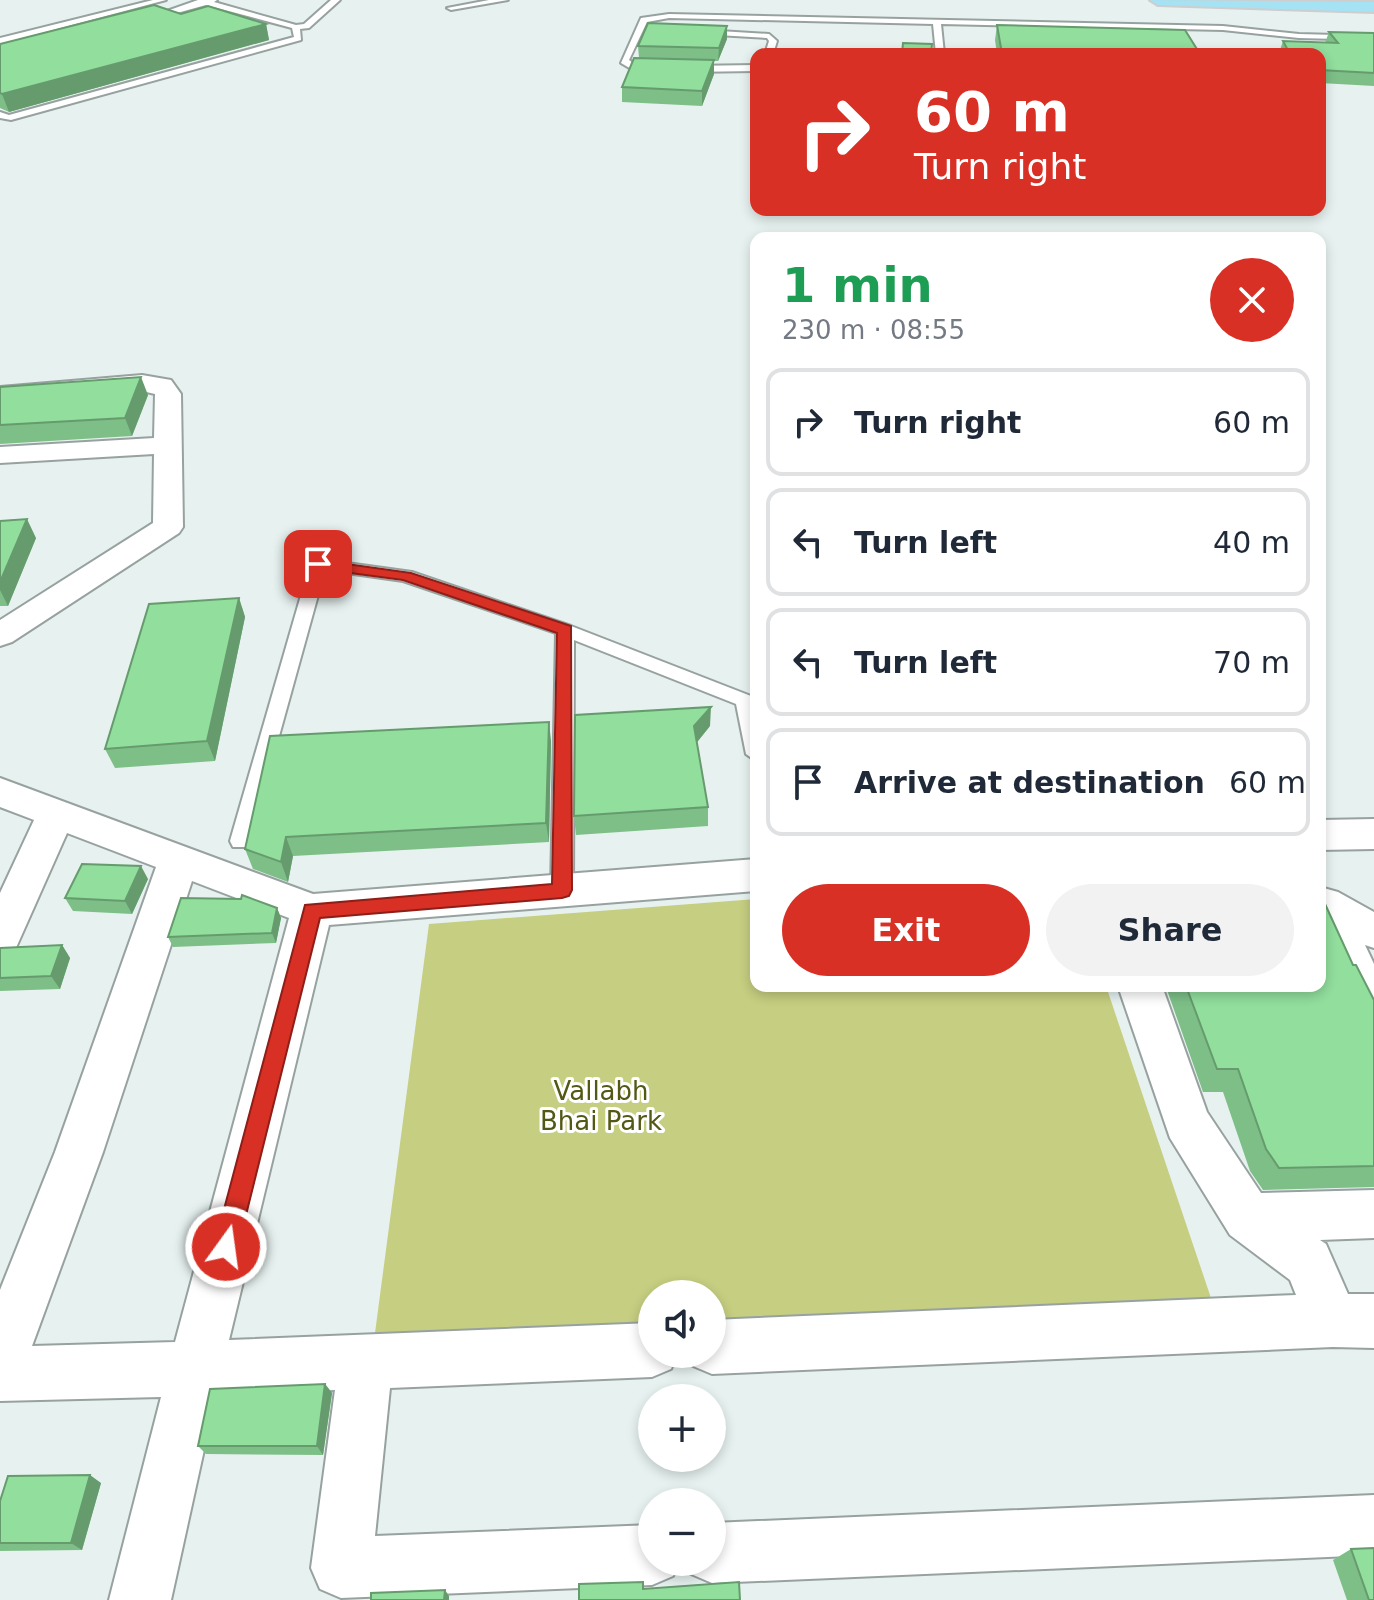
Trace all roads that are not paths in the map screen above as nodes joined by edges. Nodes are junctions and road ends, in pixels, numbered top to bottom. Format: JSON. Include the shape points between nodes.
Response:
{"nodes":[{"id":1,"x":162,"y":0,"type":"edge"},
{"id":2,"x":336,"y":0,"type":"edge"},
{"id":3,"x":504,"y":0,"type":"edge"},
{"id":4,"x":1158,"y":0,"type":"edge"},
{"id":5,"x":1179,"y":0,"type":"edge"},
{"id":6,"x":1342,"y":0,"type":"edge"},
{"id":7,"x":206,"y":1,"type":"edge"},
{"id":8,"x":1374,"y":4,"type":"edge"},
{"id":9,"x":451,"y":8,"type":"dead end"},
{"id":10,"x":133,"y":23,"type":"edge"},
{"id":11,"x":937,"y":23,"type":"junction"},
{"id":12,"x":296,"y":27,"type":"junction"},
{"id":13,"x":639,"y":29,"type":"junction"},
{"id":14,"x":654,"y":30,"type":"edge"},
{"id":15,"x":699,"y":32,"type":"edge"},
{"id":16,"x":34,"y":33,"type":"junction"},
{"id":17,"x":47,"y":38,"type":"edge"},
{"id":18,"x":1374,"y":38,"type":"edge"},
{"id":19,"x":0,"y":41,"type":"edge"},
{"id":20,"x":771,"y":48,"type":"edge"},
{"id":21,"x":939,"y":48,"type":"edge"},
{"id":22,"x":750,"y":68,"type":"edge"},
{"id":23,"x":0,"y":115,"type":"edge"},
{"id":24,"x":0,"y":395,"type":"edge"},
{"id":25,"x":168,"y":445,"type":"junction"},
{"id":26,"x":0,"y":455,"type":"edge"},
{"id":27,"x":565,"y":630,"type":"junction"},
{"id":28,"x":0,"y":635,"type":"edge"},
{"id":29,"x":750,"y":727,"type":"edge"},
{"id":30,"x":0,"y":792,"type":"edge"},
{"id":31,"x":56,"y":813,"type":"junction"},
{"id":32,"x":1374,"y":834,"type":"edge"},
{"id":33,"x":1326,"y":835,"type":"edge"},
{"id":34,"x":240,"y":841,"type":"dead end"},
{"id":35,"x":179,"y":859,"type":"junction"},
{"id":36,"x":750,"y":875,"type":"edge"},
{"id":37,"x":562,"y":890,"type":"junction"},
{"id":38,"x":1326,"y":905,"type":"edge"},
{"id":39,"x":312,"y":910,"type":"junction"},
{"id":40,"x":1326,"y":911,"type":"edge"},
{"id":41,"x":1374,"y":931,"type":"edge"},
{"id":42,"x":0,"y":938,"type":"edge"},
{"id":43,"x":1142,"y":992,"type":"edge"},
{"id":44,"x":1374,"y":1009,"type":"edge"},
{"id":45,"x":1374,"y":1214,"type":"edge"},
{"id":46,"x":1248,"y":1218,"type":"junction"},
{"id":47,"x":1353,"y":1321,"type":"edge"},
{"id":48,"x":726,"y":1346,"type":"edge"},
{"id":49,"x":638,"y":1351,"type":"edge"},
{"id":50,"x":0,"y":1359,"type":"edge"},
{"id":51,"x":366,"y":1362,"type":"junction"},
{"id":52,"x":195,"y":1369,"type":"junction"},
{"id":53,"x":0,"y":1374,"type":"edge"},
{"id":54,"x":1374,"y":1525,"type":"edge"},
{"id":55,"x":726,"y":1552,"type":"edge"},
{"id":56,"x":638,"y":1556,"type":"edge"},
{"id":57,"x":140,"y":1600,"type":"edge"}],
"edges":[{"from":1,"to":16,"type":"lane"},
{"from":2,"to":12,"type":"lane","via":[[306,26]]},
{"from":3,"to":9,"type":"lane"},
{"from":4,"to":5,"type":"highway"},
{"from":5,"to":8,"type":"highway"},
{"from":6,"to":8,"type":"highway"},
{"from":7,"to":10,"type":"lane"},
{"from":7,"to":12,"type":"lane"},
{"from":11,"to":13,"type":"lane","via":[[669,16],[644,20]]},
{"from":11,"to":18,"type":"lane","via":[[1223,28]]},
{"from":11,"to":21,"type":"lane"},
{"from":12,"to":23,"type":"lane","via":[[298,38],[8,118]]},
{"from":13,"to":14,"type":"lane"},
{"from":13,"to":22,"type":"lane","via":[[626,65]]},
{"from":15,"to":20,"type":"lane","via":[[769,36]]},
{"from":16,"to":17,"type":"lane"},
{"from":16,"to":19,"type":"lane"},
{"from":24,"to":25,"type":"street","via":[[162,385],[168,394]]},
{"from":25,"to":26,"type":"street"},
{"from":25,"to":28,"type":"street","via":[[168,527]]},
{"from":27,"to":29,"type":"lane","via":[[744,700]]},
{"from":27,"to":34,"type":"lane","via":[[406,576],[318,564]]},
{"from":27,"to":37,"type":"lane"},
{"from":30,"to":31,"type":"street"},
{"from":31,"to":35,"type":"street"},
{"from":31,"to":42,"type":"street"},
{"from":32,"to":33,"type":"street"},
{"from":35,"to":39,"type":"street"},
{"from":35,"to":50,"type":"street","via":[[79,1152]]},
{"from":36,"to":37,"type":"street"},
{"from":37,"to":39,"type":"street"},
{"from":38,"to":41,"type":"street"},
{"from":39,"to":52,"type":"street"},
{"from":40,"to":44,"type":"street"},
{"from":43,"to":46,"type":"street","via":[[1187,1123]]},
{"from":45,"to":46,"type":"street"},
{"from":46,"to":47,"type":"street","via":[[1308,1262]]},
{"from":47,"to":48,"type":"street"},
{"from":49,"to":51,"type":"street"},
{"from":51,"to":52,"type":"street"},
{"from":51,"to":56,"type":"street","via":[[341,1568]]},
{"from":52,"to":53,"type":"street"},
{"from":52,"to":57,"type":"street"},
{"from":54,"to":55,"type":"street"}]}
